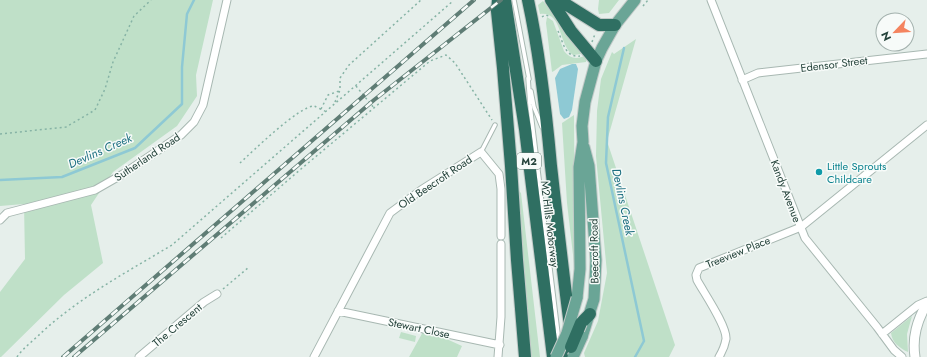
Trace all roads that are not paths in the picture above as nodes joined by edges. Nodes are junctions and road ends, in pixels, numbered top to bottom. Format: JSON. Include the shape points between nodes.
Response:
{"nodes":[{"id":1,"x":227,"y":0,"type":"edge"},
{"id":2,"x":498,"y":0,"type":"edge"},
{"id":3,"x":504,"y":0,"type":"edge"},
{"id":4,"x":514,"y":0,"type":"edge"},
{"id":5,"x":528,"y":0,"type":"edge"},
{"id":6,"x":551,"y":0,"type":"edge"},
{"id":7,"x":562,"y":0,"type":"edge"},
{"id":8,"x":711,"y":0,"type":"edge"},
{"id":9,"x":637,"y":5,"type":"edge"},
{"id":10,"x":615,"y":25,"type":"junction"},
{"id":11,"x":927,"y":54,"type":"edge"},
{"id":12,"x":596,"y":61,"type":"junction"},
{"id":13,"x":528,"y":78,"type":"junction"},
{"id":14,"x":742,"y":80,"type":"junction"},
{"id":15,"x":495,"y":125,"type":"road end"},
{"id":16,"x":927,"y":125,"type":"edge"},
{"id":17,"x":583,"y":142,"type":"junction"},
{"id":18,"x":550,"y":145,"type":"junction"},
{"id":19,"x":481,"y":152,"type":"junction"},
{"id":20,"x":0,"y":220,"type":"edge"},
{"id":21,"x":800,"y":227,"type":"junction"},
{"id":22,"x":501,"y":236,"type":"dead end"},
{"id":23,"x":501,"y":244,"type":"dead end"},
{"id":24,"x":517,"y":260,"type":"junction"},
{"id":25,"x":217,"y":294,"type":"road end"},
{"id":26,"x":927,"y":302,"type":"edge"},
{"id":27,"x":338,"y":311,"type":"junction"},
{"id":28,"x":590,"y":314,"type":"junction"},
{"id":29,"x":882,"y":334,"type":"junction"},
{"id":30,"x":500,"y":345,"type":"junction"},
{"id":31,"x":138,"y":357,"type":"edge"},
{"id":32,"x":314,"y":357,"type":"edge"},
{"id":33,"x":498,"y":357,"type":"edge"},
{"id":34,"x":518,"y":357,"type":"edge"},
{"id":35,"x":525,"y":357,"type":"edge"},
{"id":36,"x":553,"y":357,"type":"edge"},
{"id":37,"x":556,"y":357,"type":"edge"},
{"id":38,"x":561,"y":357,"type":"edge"},
{"id":39,"x":565,"y":357,"type":"edge"},
{"id":40,"x":573,"y":357,"type":"edge"},
{"id":41,"x":719,"y":357,"type":"edge"},
{"id":42,"x":902,"y":357,"type":"edge"},
{"id":43,"x":915,"y":357,"type":"edge"}],
"edges":[{"from":1,"to":20,"type":"street","name":"Sutherland Road","via":[[203,105],[194,122],[181,135],[95,190],[7,213]]},
{"from":2,"to":24,"type":"highway","number":"M2"},
{"from":3,"to":36,"type":"highway","name":"M2 Hills Motorway","number":"M2","via":[[525,129]]},
{"from":4,"to":13,"type":"lane"},
{"from":5,"to":18,"type":"highway","name":"M2 Hills Motorway","number":"M2","via":[[534,25]]},
{"from":6,"to":12,"type":"highway","via":[[571,31]]},
{"from":7,"to":10,"type":"highway","via":[[572,9],[599,24]]},
{"from":8,"to":14,"type":"street","name":"Kandy Avenue"},
{"from":9,"to":10,"type":"main road","name":"Beecroft Road"},
{"from":10,"to":12,"type":"main road","name":"Beecroft Road"},
{"from":11,"to":14,"type":"street","name":"Edensor Street","via":[[758,73]]},
{"from":12,"to":17,"type":"main road","name":"Beecroft Road","via":[[584,102]]},
{"from":13,"to":18,"type":"lane","via":[[534,107]]},
{"from":13,"to":38,"type":"lane"},
{"from":14,"to":21,"type":"street","name":"Kandy Avenue"},
{"from":15,"to":19,"type":"lane"},
{"from":16,"to":21,"type":"street"},
{"from":17,"to":28,"type":"main road","name":"Beecroft Road","via":[[589,166],[596,260]]},
{"from":17,"to":37,"type":"main road","name":"Beecroft Road","bridge":true,"via":[[579,166],[580,269],[577,298],[567,333]]},
{"from":18,"to":40,"type":"highway","name":"M2 Hills Motorway","number":"M2"},
{"from":19,"to":22,"type":"street","name":"Old Beecroft Road","via":[[499,174]]},
{"from":19,"to":27,"type":"street","name":"Old Beecroft Road","via":[[390,213]]},
{"from":21,"to":29,"type":"street","name":"Kandy Avenue","via":[[805,238]]},
{"from":21,"to":41,"type":"street","name":"Treeview Place","via":[[699,268],[697,280],[724,328],[726,339]]},
{"from":23,"to":30,"type":"street"},
{"from":24,"to":34,"type":"highway","number":"M2","via":[[515,273]]},
{"from":24,"to":35,"type":"highway","number":"M2"},
{"from":25,"to":31,"type":"street","name":"The Crescent"},
{"from":26,"to":29,"type":"street","via":[[918,305]]},
{"from":26,"to":43,"type":"street","via":[[917,322]]},
{"from":27,"to":30,"type":"street","name":"Stewart Close"},
{"from":27,"to":32,"type":"street","name":"Old Beecroft Road"},
{"from":28,"to":39,"type":"highway","bridge":true,"via":[[581,323]]},
{"from":28,"to":40,"type":"main road","name":"Beecroft Road","bridge":true},
{"from":29,"to":42,"type":"street","name":"Kandy Avenue"},
{"from":30,"to":33,"type":"street"}]}
